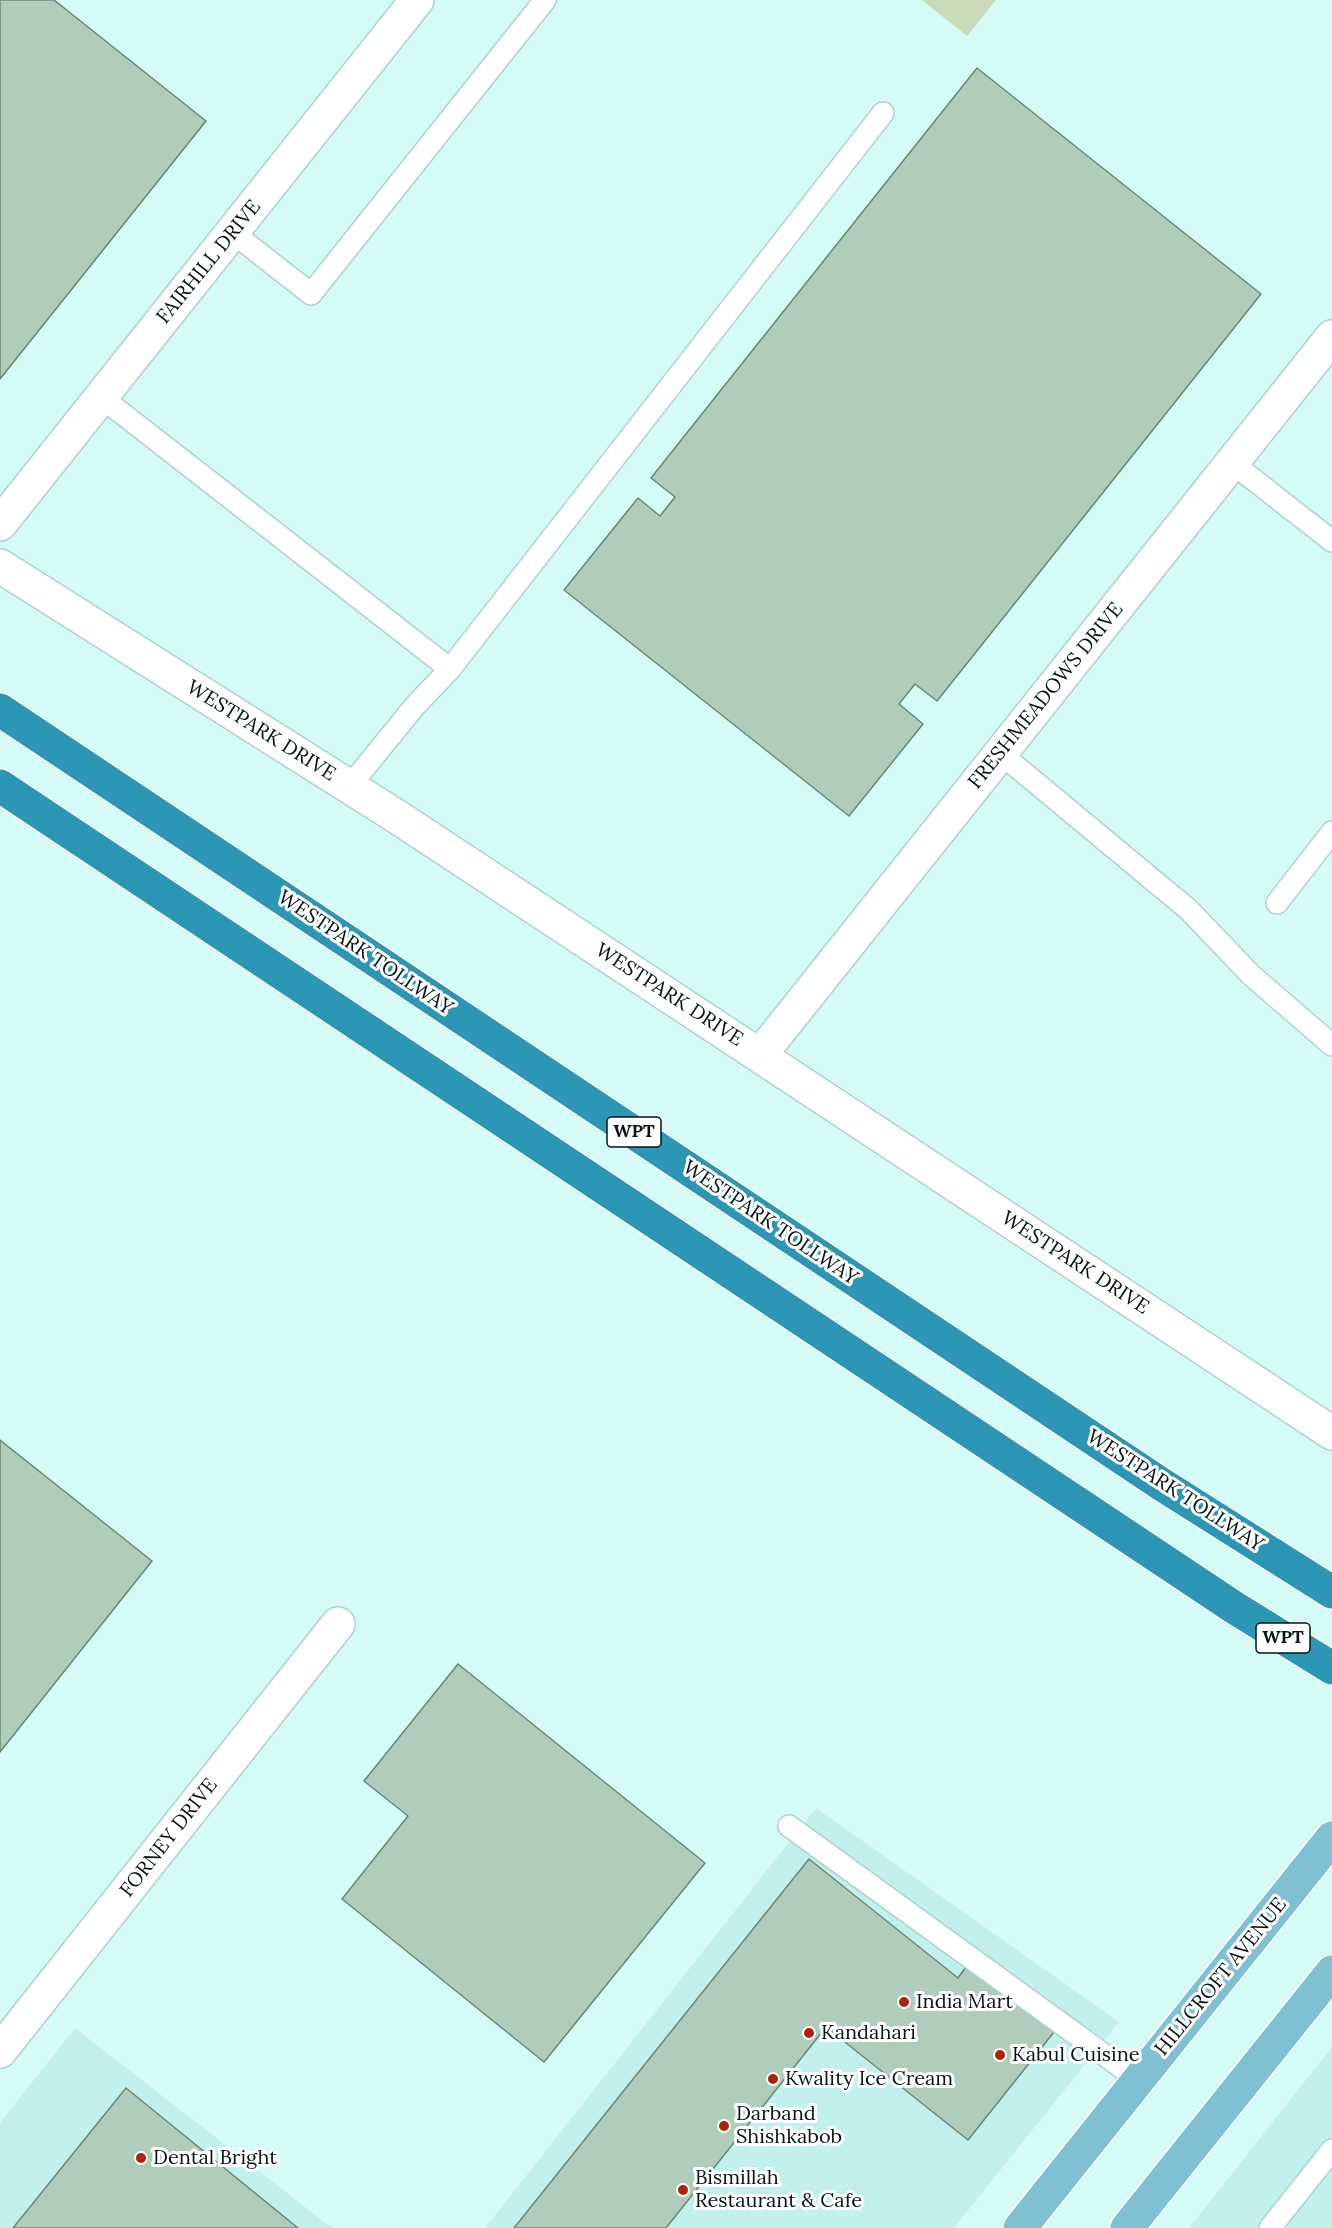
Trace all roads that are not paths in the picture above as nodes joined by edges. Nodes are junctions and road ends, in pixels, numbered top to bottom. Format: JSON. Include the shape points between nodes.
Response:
{"nodes":[{"id":1,"x":417,"y":0,"type":"edge"},
{"id":2,"x":545,"y":0,"type":"edge"},
{"id":3,"x":883,"y":113,"type":"dead end"},
{"id":4,"x":232,"y":232,"type":"junction"},
{"id":5,"x":1332,"y":336,"type":"edge"},
{"id":6,"x":101,"y":397,"type":"junction"},
{"id":7,"x":1231,"y":462,"type":"junction"},
{"id":8,"x":0,"y":524,"type":"edge"},
{"id":9,"x":1332,"y":541,"type":"edge"},
{"id":10,"x":0,"y":566,"type":"edge"},
{"id":11,"x":450,"y":669,"type":"junction"},
{"id":12,"x":0,"y":710,"type":"edge"},
{"id":13,"x":1000,"y":753,"type":"junction"},
{"id":14,"x":0,"y":786,"type":"edge"},
{"id":15,"x":350,"y":787,"type":"junction"},
{"id":16,"x":1332,"y":832,"type":"edge"},
{"id":17,"x":1277,"y":903,"type":"dead end"},
{"id":18,"x":1332,"y":1045,"type":"edge"},
{"id":19,"x":760,"y":1055,"type":"junction"},
{"id":20,"x":1332,"y":1433,"type":"edge"},
{"id":21,"x":1332,"y":1592,"type":"edge"},
{"id":22,"x":339,"y":1624,"type":"dead end"},
{"id":23,"x":1332,"y":1668,"type":"edge"},
{"id":24,"x":789,"y":1826,"type":"dead end"},
{"id":25,"x":1332,"y":1838,"type":"edge"},
{"id":26,"x":1332,"y":1972,"type":"edge"},
{"id":27,"x":0,"y":2051,"type":"edge"},
{"id":28,"x":1138,"y":2080,"type":"junction"},
{"id":29,"x":1332,"y":2150,"type":"edge"},
{"id":30,"x":1020,"y":2228,"type":"edge"},
{"id":31,"x":1127,"y":2228,"type":"edge"},
{"id":32,"x":1270,"y":2228,"type":"edge"}],
"edges":[{"from":1,"to":4,"type":"street","name":"FAIRHILL DRIVE"},
{"from":2,"to":4,"type":"lane","via":[[310,294]]},
{"from":3,"to":11,"type":"lane"},
{"from":4,"to":6,"type":"street","name":"FAIRHILL DRIVE"},
{"from":5,"to":7,"type":"street","name":"FRESHMEADOWS DRIVE"},
{"from":6,"to":8,"type":"street","name":"FAIRHILL DRIVE"},
{"from":6,"to":11,"type":"lane"},
{"from":7,"to":9,"type":"lane"},
{"from":7,"to":13,"type":"street","name":"FRESHMEADOWS DRIVE"},
{"from":10,"to":15,"type":"street","name":"WESTPARK DRIVE"},
{"from":11,"to":15,"type":"lane"},
{"from":12,"to":21,"type":"highway","name":"WESTPARK TOLLWAY","number":"WPT","via":[[1161,1484]]},
{"from":13,"to":18,"type":"lane","via":[[1189,910],[1251,975]]},
{"from":13,"to":19,"type":"street","name":"FRESHMEADOWS DRIVE"},
{"from":14,"to":23,"type":"highway","number":"WPT","via":[[1235,1608]]},
{"from":15,"to":19,"type":"street","name":"WESTPARK DRIVE"},
{"from":16,"to":17,"type":"lane"},
{"from":19,"to":20,"type":"street","name":"WESTPARK DRIVE"},
{"from":22,"to":27,"type":"street","name":"FORNEY DRIVE"},
{"from":24,"to":28,"type":"lane"},
{"from":25,"to":28,"type":"main road","name":"HILLCROFT AVENUE"},
{"from":26,"to":31,"type":"main road"},
{"from":28,"to":30,"type":"main road","name":"HILLCROFT AVENUE"},
{"from":29,"to":32,"type":"lane"}]}
